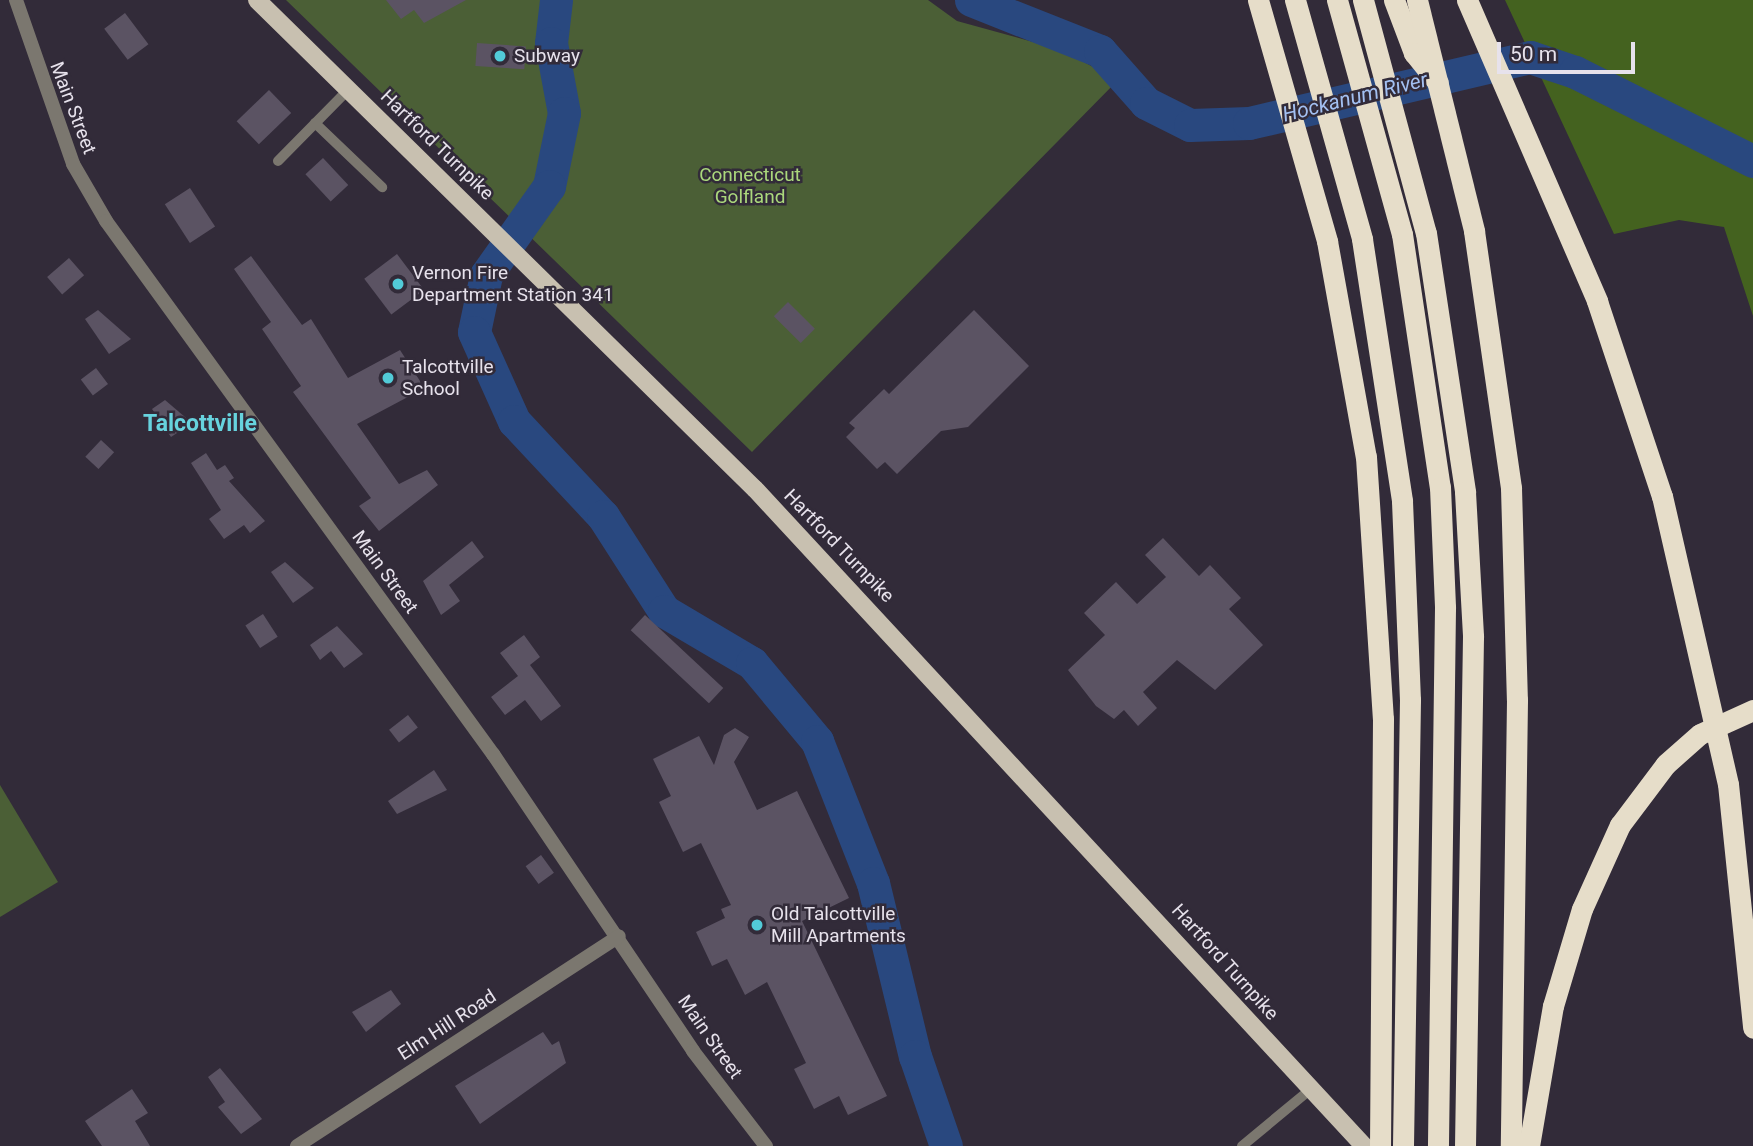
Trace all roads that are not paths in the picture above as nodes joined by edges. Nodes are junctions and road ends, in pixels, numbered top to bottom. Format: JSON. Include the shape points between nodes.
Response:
{"nodes":[{"id":1,"x":16,"y":0,"type":"edge"},
{"id":2,"x":257,"y":0,"type":"edge"},
{"id":3,"x":1258,"y":0,"type":"edge"},
{"id":4,"x":1295,"y":0,"type":"edge"},
{"id":5,"x":1337,"y":0,"type":"edge"},
{"id":6,"x":1363,"y":0,"type":"edge"},
{"id":7,"x":1394,"y":0,"type":"edge"},
{"id":8,"x":1417,"y":0,"type":"edge"},
{"id":9,"x":1470,"y":7,"type":"edge"},
{"id":10,"x":1415,"y":30,"type":"junction"},
{"id":11,"x":349,"y":89,"type":"junction"},
{"id":12,"x":316,"y":123,"type":"junction"},
{"id":13,"x":278,"y":161,"type":"dead end"},
{"id":14,"x":382,"y":187,"type":"dead end"},
{"id":15,"x":1753,"y":710,"type":"edge"},
{"id":16,"x":618,"y":936,"type":"junction"},
{"id":17,"x":1753,"y":1028,"type":"edge"},
{"id":18,"x":1311,"y":1089,"type":"junction"},
{"id":19,"x":1375,"y":1145,"type":"edge"},
{"id":20,"x":297,"y":1146,"type":"edge"},
{"id":21,"x":766,"y":1146,"type":"edge"},
{"id":22,"x":1242,"y":1146,"type":"edge"},
{"id":23,"x":1403,"y":1146,"type":"edge"},
{"id":24,"x":1438,"y":1146,"type":"edge"},
{"id":25,"x":1465,"y":1146,"type":"edge"},
{"id":26,"x":1511,"y":1146,"type":"edge"},
{"id":27,"x":1529,"y":1146,"type":"edge"}],
"edges":[{"from":1,"to":16,"type":"street","name":"Main Street","via":[[73,164],[106,221]]},
{"from":2,"to":11,"type":"main road","name":"Hartford Turnpike"},
{"from":3,"to":19,"type":"highway","via":[[1308,164],[1351,356],[1370,502],[1383,719],[1380,1097]]},
{"from":4,"to":23,"type":"highway","via":[[1342,155],[1382,349],[1407,582]]},
{"from":5,"to":24,"type":"highway","via":[[1381,145],[1419,331],[1443,531]]},
{"from":6,"to":25,"type":"highway","via":[[1405,138],[1449,359],[1471,587]]},
{"from":7,"to":10,"type":"highway"},
{"from":8,"to":10,"type":"highway"},
{"from":9,"to":17,"type":"highway","via":[[1610,334],[1677,550],[1728,784]]},
{"from":10,"to":26,"type":"highway","via":[[1442,87],[1492,332],[1514,530]]},
{"from":11,"to":12,"type":"lane"},
{"from":11,"to":18,"type":"main road","name":"Hartford Turnpike","via":[[520,255],[950,693]]},
{"from":12,"to":13,"type":"lane"},
{"from":12,"to":14,"type":"lane"},
{"from":15,"to":27,"type":"highway","bridge":true,"via":[[1700,734],[1666,764],[1620,825],[1582,909],[1553,1006]]},
{"from":16,"to":20,"type":"street","name":"Elm Hill Road"},
{"from":16,"to":21,"type":"street","name":"Main Street"},
{"from":18,"to":19,"type":"main road","name":"Hartford Turnpike"},
{"from":18,"to":22,"type":"lane"}]}
